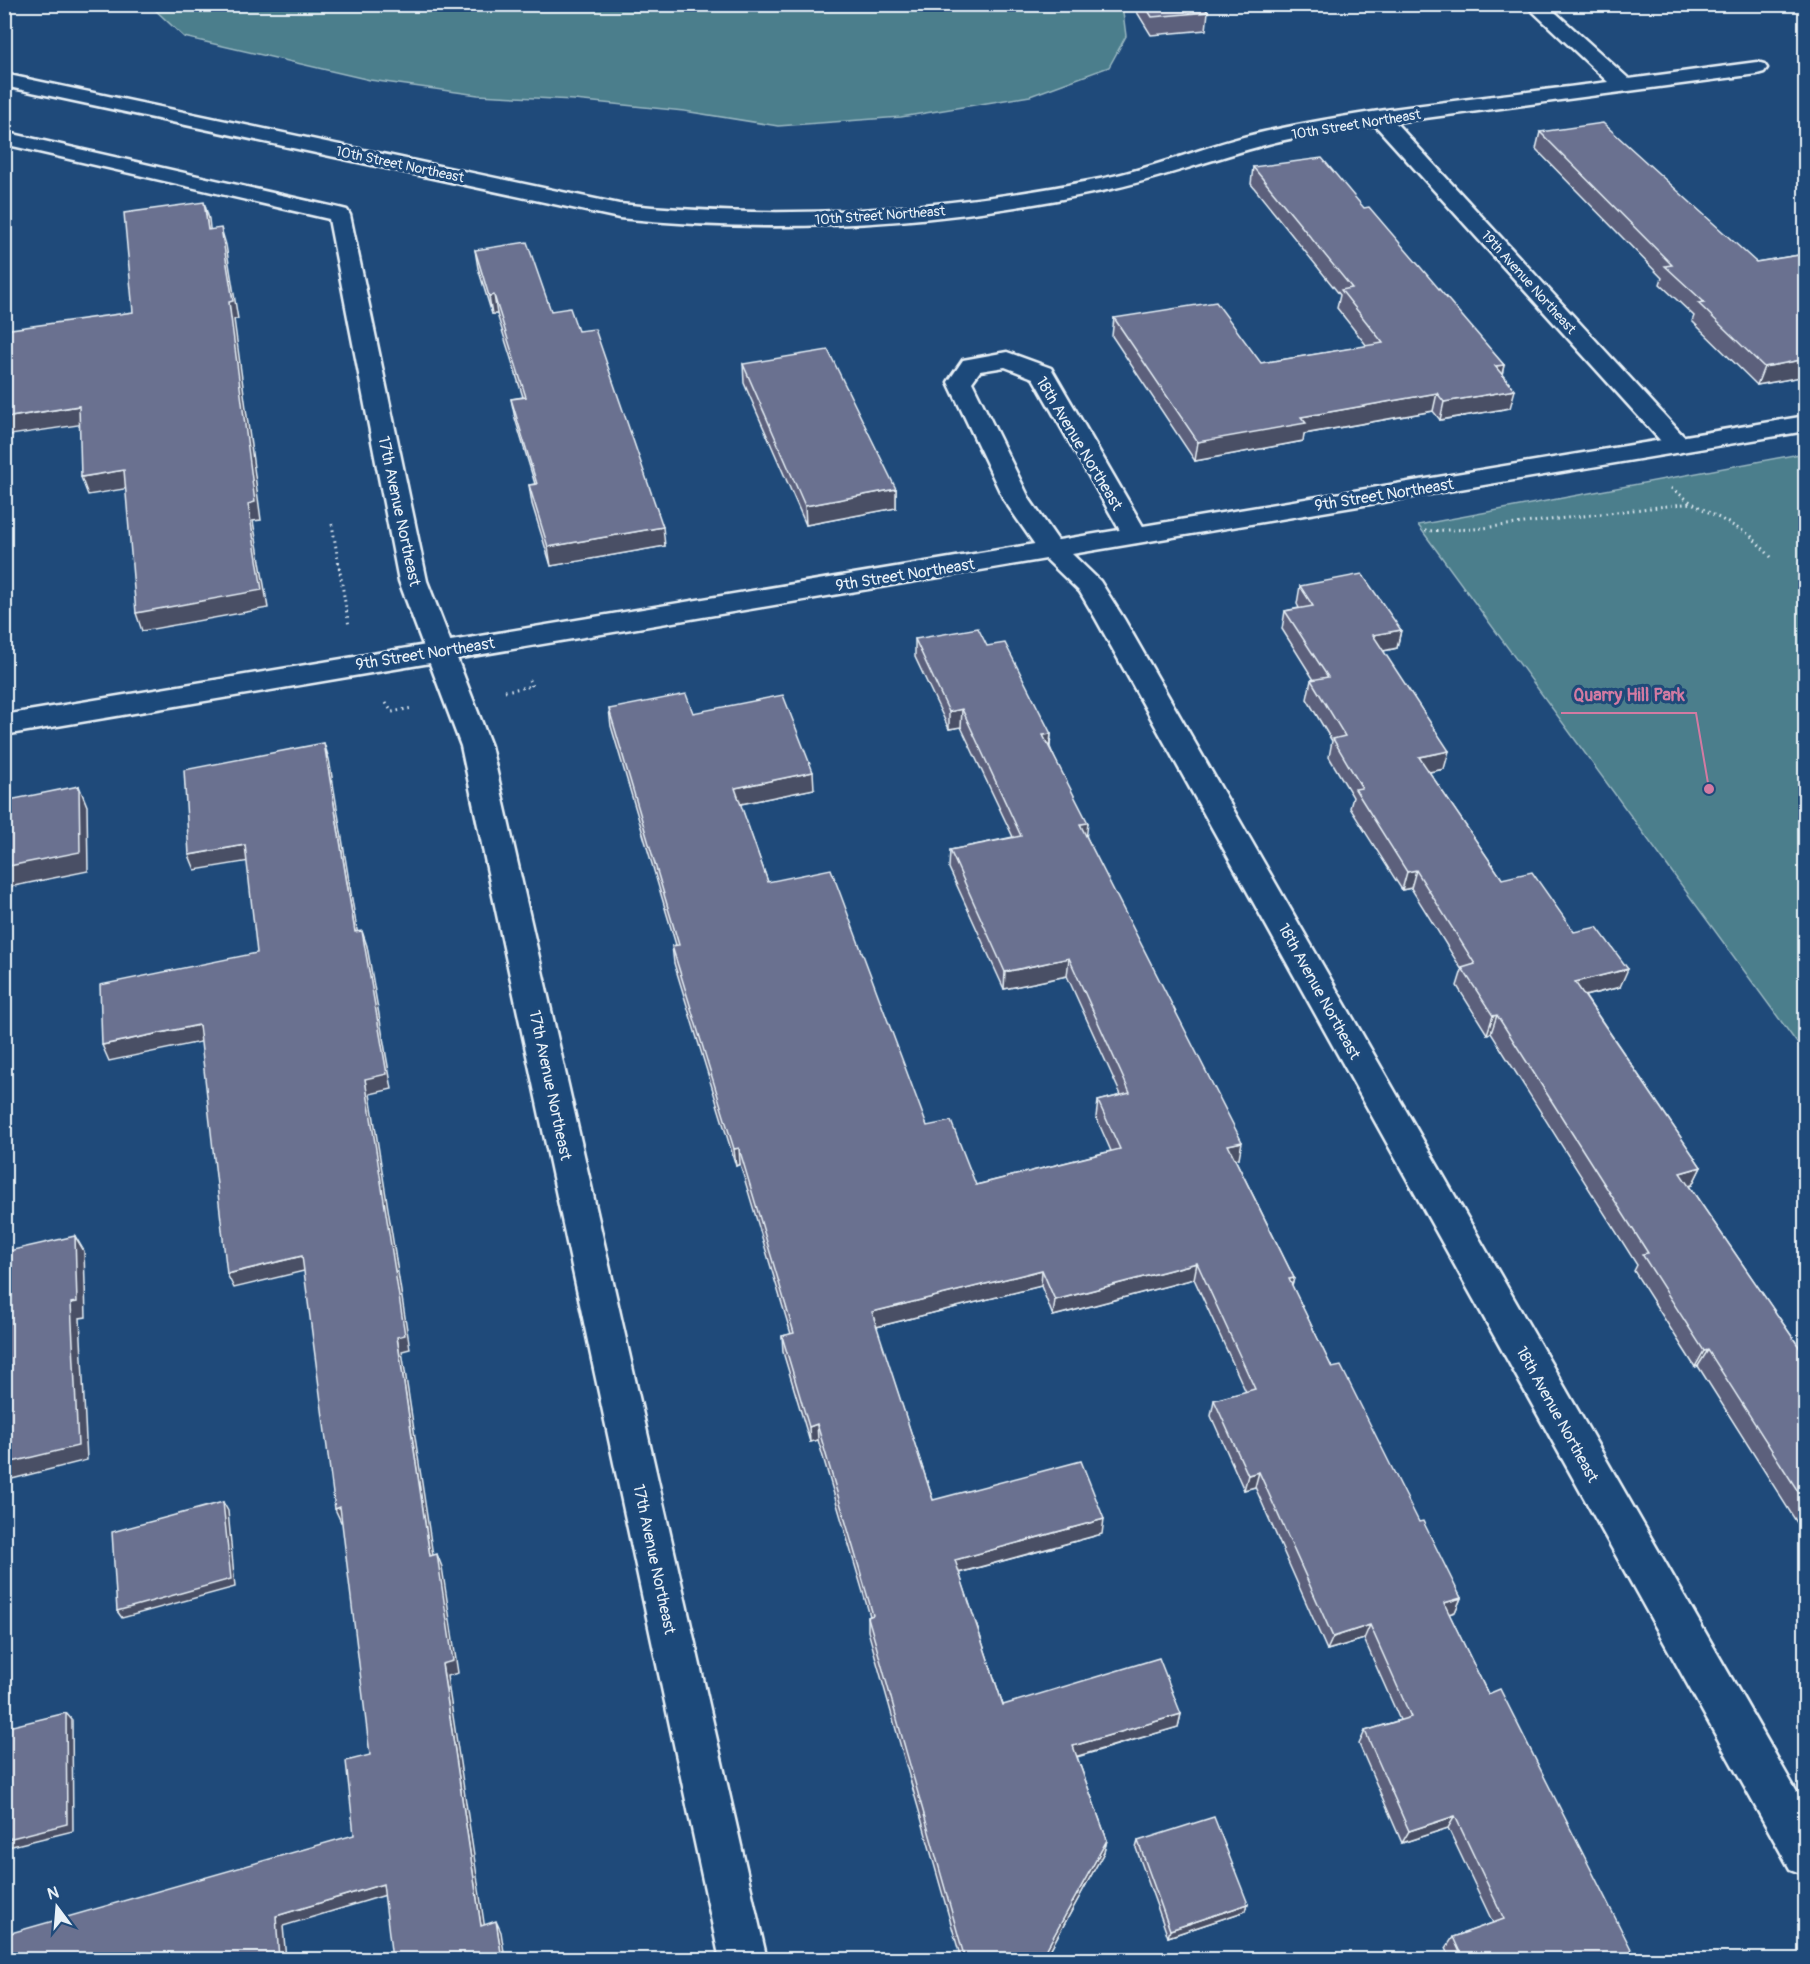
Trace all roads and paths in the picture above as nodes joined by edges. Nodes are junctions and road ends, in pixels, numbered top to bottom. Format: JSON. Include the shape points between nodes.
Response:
{"nodes":[{"id":1,"x":1534,"y":4,"type":"edge"},
{"id":2,"x":1757,"y":68,"type":"dead end"},
{"id":3,"x":4,"y":80,"type":"edge"},
{"id":4,"x":1624,"y":85,"type":"junction"},
{"id":5,"x":1380,"y":118,"type":"junction"},
{"id":6,"x":4,"y":138,"type":"edge"},
{"id":7,"x":1806,"y":423,"type":"edge"},
{"id":8,"x":1678,"y":445,"type":"junction"},
{"id":9,"x":332,"y":524,"type":"dead end"},
{"id":10,"x":1416,"y":532,"type":"dead end"},
{"id":11,"x":1135,"y":536,"type":"junction"},
{"id":12,"x":1051,"y":549,"type":"junction"},
{"id":13,"x":1771,"y":557,"type":"dead end"},
{"id":14,"x":350,"y":634,"type":"dead end"},
{"id":15,"x":440,"y":650,"type":"junction"},
{"id":16,"x":4,"y":725,"type":"edge"},
{"id":17,"x":1806,"y":1853,"type":"edge"},
{"id":18,"x":744,"y":1959,"type":"edge"}],
"edges":[{"from":1,"to":4,"type":"street"},
{"from":2,"to":4,"type":"street","name":"10th Street Northeast"},
{"from":3,"to":5,"type":"street","name":"10th Street Northeast","via":[[619,211],[696,219],[874,218],[980,206],[1101,185],[1266,138]]},
{"from":4,"to":5,"type":"street","name":"10th Street Northeast"},
{"from":5,"to":8,"type":"street","name":"19th Avenue Northeast"},
{"from":6,"to":15,"type":"street","name":"17th Avenue Northeast","via":[[339,215],[413,581]]},
{"from":7,"to":8,"type":"street","name":"9th Street Northeast"},
{"from":8,"to":11,"type":"street","name":"9th Street Northeast"},
{"from":9,"to":14,"type":"path"},
{"from":10,"to":13,"type":"path","via":[[1474,529],[1692,503],[1750,535]]},
{"from":11,"to":12,"type":"street","name":"9th Street Northeast"},
{"from":11,"to":12,"type":"street","name":"18th Avenue Northeast","via":[[1042,373],[1007,360],[972,364],[960,382],[1017,500]]},
{"from":12,"to":15,"type":"street","name":"9th Street Northeast"},
{"from":12,"to":17,"type":"street","name":"18th Avenue Northeast","via":[[1090,587],[1110,619]]},
{"from":15,"to":16,"type":"street","name":"9th Street Northeast"},
{"from":15,"to":18,"type":"street","name":"17th Avenue Northeast","via":[[476,746]]}]}
